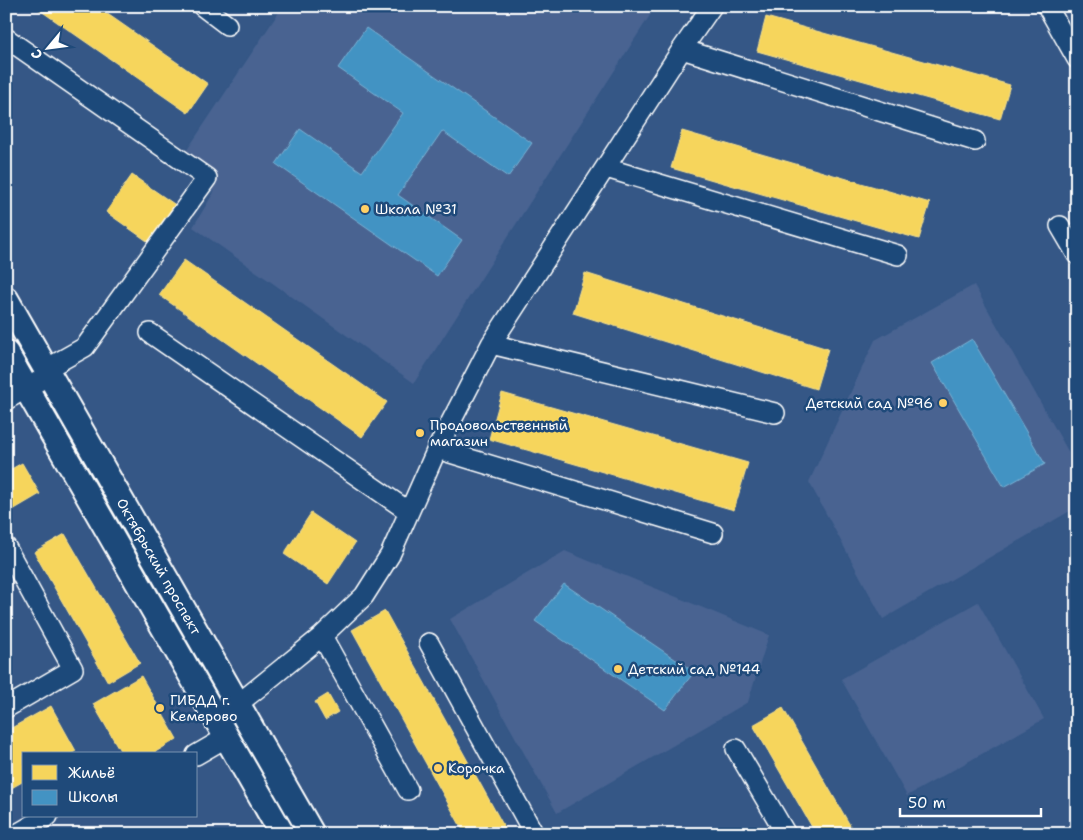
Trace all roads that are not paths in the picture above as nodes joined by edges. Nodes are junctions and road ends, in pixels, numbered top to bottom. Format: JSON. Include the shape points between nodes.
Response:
{"nodes":[{"id":1,"x":202,"y":6,"type":"edge"},
{"id":2,"x":712,"y":6,"type":"edge"},
{"id":3,"x":1046,"y":6,"type":"edge"},
{"id":4,"x":227,"y":25,"type":"dead end"},
{"id":5,"x":6,"y":38,"type":"edge"},
{"id":6,"x":682,"y":49,"type":"junction"},
{"id":7,"x":1077,"y":59,"type":"edge"},
{"id":8,"x":975,"y":141,"type":"dead end"},
{"id":9,"x":606,"y":168,"type":"junction"},
{"id":10,"x":1060,"y":226,"type":"dead end"},
{"id":11,"x":898,"y":254,"type":"dead end"},
{"id":12,"x":1077,"y":255,"type":"edge"},
{"id":13,"x":6,"y":299,"type":"edge"},
{"id":14,"x":150,"y":333,"type":"dead end"},
{"id":15,"x":491,"y":344,"type":"junction"},
{"id":16,"x":6,"y":353,"type":"edge"},
{"id":17,"x":48,"y":372,"type":"junction"},
{"id":18,"x":26,"y":388,"type":"junction"},
{"id":19,"x":6,"y":400,"type":"edge"},
{"id":20,"x":775,"y":413,"type":"dead end"},
{"id":21,"x":437,"y":448,"type":"junction"},
{"id":22,"x":408,"y":511,"type":"junction"},
{"id":23,"x":713,"y":533,"type":"dead end"},
{"id":24,"x":6,"y":547,"type":"edge"},
{"id":25,"x":322,"y":636,"type":"junction"},
{"id":26,"x":429,"y":643,"type":"dead end"},
{"id":27,"x":238,"y":704,"type":"junction"},
{"id":28,"x":6,"y":708,"type":"edge"},
{"id":29,"x":221,"y":727,"type":"junction"},
{"id":30,"x":736,"y":749,"type":"dead end"},
{"id":31,"x":198,"y":753,"type":"edge"},
{"id":32,"x":408,"y":790,"type":"dead end"},
{"id":33,"x":45,"y":818,"type":"edge"},
{"id":34,"x":17,"y":834,"type":"edge"},
{"id":35,"x":282,"y":834,"type":"edge"},
{"id":36,"x":312,"y":834,"type":"edge"},
{"id":37,"x":534,"y":834,"type":"edge"},
{"id":38,"x":786,"y":834,"type":"edge"}],
"edges":[{"from":1,"to":4,"type":"street"},
{"from":2,"to":6,"type":"street"},
{"from":3,"to":7,"type":"street"},
{"from":5,"to":17,"type":"street","via":[[207,178],[85,346]]},
{"from":6,"to":8,"type":"street"},
{"from":6,"to":9,"type":"street"},
{"from":9,"to":11,"type":"street"},
{"from":9,"to":15,"type":"street"},
{"from":10,"to":12,"type":"street"},
{"from":13,"to":17,"type":"main road","name":"Октябрьский проспект"},
{"from":14,"to":22,"type":"street"},
{"from":15,"to":20,"type":"street"},
{"from":15,"to":21,"type":"street"},
{"from":16,"to":18,"type":"main road","name":"Октябрьский проспект"},
{"from":17,"to":18,"type":"street"},
{"from":17,"to":27,"type":"main road","name":"Октябрьский проспект"},
{"from":18,"to":19,"type":"street"},
{"from":18,"to":29,"type":"main road","name":"Октябрьский проспект"},
{"from":21,"to":22,"type":"street"},
{"from":21,"to":23,"type":"street"},
{"from":22,"to":25,"type":"street","via":[[390,556],[364,596]]},
{"from":24,"to":28,"type":"street","via":[[73,669]]},
{"from":25,"to":27,"type":"street"},
{"from":25,"to":32,"type":"street"},
{"from":26,"to":37,"type":"street"},
{"from":27,"to":29,"type":"street"},
{"from":27,"to":36,"type":"main road","name":"Октябрьский проспект"},
{"from":29,"to":31,"type":"street"},
{"from":29,"to":35,"type":"main road","name":"Октябрьский проспект"},
{"from":30,"to":38,"type":"street"},
{"from":33,"to":34,"type":"street"}]}
